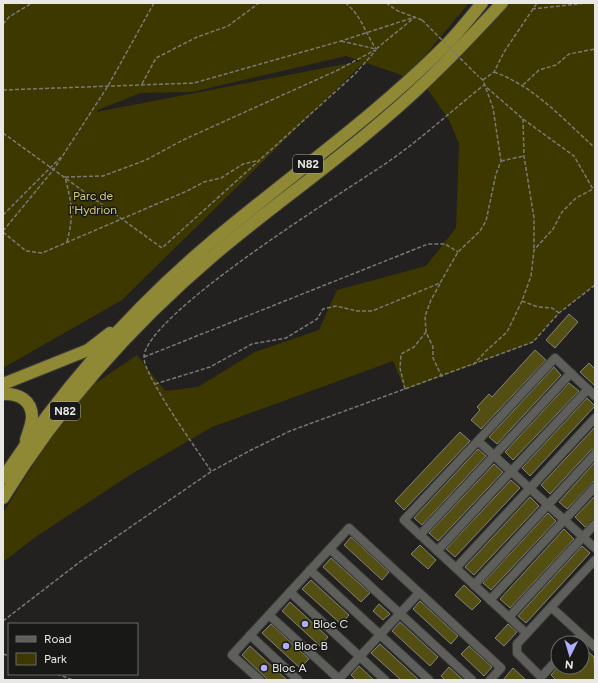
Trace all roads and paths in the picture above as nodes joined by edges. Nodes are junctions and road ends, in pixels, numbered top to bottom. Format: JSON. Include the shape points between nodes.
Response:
{"nodes":[{"id":1,"x":32,"y":3,"type":"edge"},
{"id":2,"x":154,"y":3,"type":"edge"},
{"id":3,"x":259,"y":3,"type":"edge"},
{"id":4,"x":346,"y":3,"type":"edge"},
{"id":5,"x":386,"y":3,"type":"edge"},
{"id":6,"x":482,"y":3,"type":"edge"},
{"id":7,"x":493,"y":3,"type":"edge"},
{"id":8,"x":502,"y":3,"type":"edge"},
{"id":9,"x":536,"y":3,"type":"edge"},
{"id":10,"x":587,"y":3,"type":"edge"},
{"id":11,"x":532,"y":9,"type":"junction"},
{"id":12,"x":415,"y":17,"type":"junction"},
{"id":13,"x":3,"y":24,"type":"edge"},
{"id":14,"x":365,"y":32,"type":"junction"},
{"id":15,"x":341,"y":41,"type":"junction"},
{"id":16,"x":376,"y":49,"type":"junction"},
{"id":17,"x":595,"y":49,"type":"edge"},
{"id":18,"x":494,"y":72,"type":"junction"},
{"id":19,"x":482,"y":80,"type":"junction"},
{"id":20,"x":425,"y":83,"type":"junction"},
{"id":21,"x":142,"y":84,"type":"junction"},
{"id":22,"x":484,"y":85,"type":"junction"},
{"id":23,"x":523,"y":85,"type":"junction"},
{"id":24,"x":108,"y":86,"type":"junction"},
{"id":25,"x":3,"y":90,"type":"edge"},
{"id":26,"x":523,"y":119,"type":"junction"},
{"id":27,"x":3,"y":133,"type":"edge"},
{"id":28,"x":595,"y":148,"type":"edge"},
{"id":29,"x":64,"y":154,"type":"junction"},
{"id":30,"x":524,"y":156,"type":"junction"},
{"id":31,"x":261,"y":159,"type":"junction"},
{"id":32,"x":501,"y":161,"type":"junction"},
{"id":33,"x":50,"y":167,"type":"junction"},
{"id":34,"x":54,"y":169,"type":"junction"},
{"id":35,"x":65,"y":177,"type":"junction"},
{"id":36,"x":594,"y":189,"type":"edge"},
{"id":37,"x":3,"y":215,"type":"edge"},
{"id":38,"x":121,"y":218,"type":"junction"},
{"id":39,"x":3,"y":232,"type":"edge"},
{"id":40,"x":67,"y":242,"type":"junction"},
{"id":41,"x":534,"y":250,"type":"junction"},
{"id":42,"x":458,"y":252,"type":"junction"},
{"id":43,"x":440,"y":283,"type":"junction"},
{"id":44,"x":595,"y":285,"type":"edge"},
{"id":45,"x":522,"y":301,"type":"junction"},
{"id":46,"x":559,"y":313,"type":"junction"},
{"id":47,"x":123,"y":326,"type":"junction"},
{"id":48,"x":426,"y":332,"type":"junction"},
{"id":49,"x":144,"y":357,"type":"junction"},
{"id":50,"x":472,"y":366,"type":"junction"},
{"id":51,"x":571,"y":373,"type":"junction"},
{"id":52,"x":442,"y":377,"type":"junction"},
{"id":53,"x":3,"y":384,"type":"edge"},
{"id":54,"x":155,"y":384,"type":"junction"},
{"id":55,"x":588,"y":389,"type":"junction"},
{"id":56,"x":405,"y":390,"type":"junction"},
{"id":57,"x":3,"y":394,"type":"edge"},
{"id":58,"x":595,"y":396,"type":"edge"},
{"id":59,"x":595,"y":418,"type":"edge"},
{"id":60,"x":478,"y":440,"type":"junction"},
{"id":61,"x":25,"y":445,"type":"junction"},
{"id":62,"x":595,"y":454,"type":"edge"},
{"id":63,"x":494,"y":456,"type":"junction"},
{"id":64,"x":212,"y":471,"type":"junction"},
{"id":65,"x":511,"y":471,"type":"junction"},
{"id":66,"x":3,"y":478,"type":"edge"},
{"id":67,"x":595,"y":487,"type":"edge"},
{"id":68,"x":530,"y":488,"type":"junction"},
{"id":69,"x":3,"y":498,"type":"edge"},
{"id":70,"x":548,"y":505,"type":"junction"},
{"id":71,"x":564,"y":520,"type":"junction"},
{"id":72,"x":595,"y":524,"type":"edge"},
{"id":73,"x":420,"y":535,"type":"junction"},
{"id":74,"x":583,"y":537,"type":"junction"},
{"id":75,"x":595,"y":548,"type":"edge"},
{"id":76,"x":330,"y":549,"type":"junction"},
{"id":77,"x":438,"y":551,"type":"junction"},
{"id":78,"x":595,"y":560,"type":"edge"},
{"id":79,"x":456,"y":568,"type":"junction"},
{"id":80,"x":310,"y":570,"type":"junction"},
{"id":81,"x":474,"y":585,"type":"junction"},
{"id":82,"x":290,"y":592,"type":"junction"},
{"id":83,"x":419,"y":593,"type":"junction"},
{"id":84,"x":490,"y":600,"type":"junction"},
{"id":85,"x":551,"y":607,"type":"junction"},
{"id":86,"x":400,"y":613,"type":"junction"},
{"id":87,"x":269,"y":614,"type":"junction"},
{"id":88,"x":509,"y":617,"type":"junction"},
{"id":89,"x":3,"y":621,"type":"edge"},
{"id":90,"x":526,"y":633,"type":"junction"},
{"id":91,"x":250,"y":635,"type":"junction"},
{"id":92,"x":380,"y":635,"type":"junction"},
{"id":93,"x":581,"y":635,"type":"edge"},
{"id":94,"x":360,"y":656,"type":"junction"},
{"id":95,"x":550,"y":669,"type":"edge"},
{"id":96,"x":60,"y":675,"type":"edge"},
{"id":97,"x":543,"y":678,"type":"edge"},
{"id":98,"x":73,"y":680,"type":"edge"},
{"id":99,"x":260,"y":680,"type":"edge"},
{"id":100,"x":298,"y":680,"type":"edge"},
{"id":101,"x":339,"y":680,"type":"edge"},
{"id":102,"x":385,"y":680,"type":"edge"},
{"id":103,"x":429,"y":680,"type":"edge"},
{"id":104,"x":472,"y":680,"type":"edge"},
{"id":105,"x":490,"y":680,"type":"edge"}],
"edges":[{"from":1,"to":13,"type":"path","via":[[9,17]]},
{"from":2,"to":24,"type":"path"},
{"from":3,"to":21,"type":"path","via":[[228,26],[197,37],[156,58]]},
{"from":4,"to":14,"type":"path","via":[[355,10]]},
{"from":5,"to":12,"type":"path"},
{"from":6,"to":47,"type":"highway","number":"N82","via":[[445,46],[394,93],[208,244]]},
{"from":7,"to":20,"type":"highway","via":[[478,24]]},
{"from":8,"to":20,"type":"highway","number":"N82"},
{"from":9,"to":11,"type":"path"},
{"from":10,"to":11,"type":"path"},
{"from":11,"to":18,"type":"path"},
{"from":12,"to":14,"type":"path"},
{"from":12,"to":16,"type":"path"},
{"from":12,"to":19,"type":"path","bridge":true,"via":[[422,20]]},
{"from":14,"to":15,"type":"path"},
{"from":14,"to":16,"type":"path"},
{"from":15,"to":16,"type":"path"},
{"from":15,"to":21,"type":"path","via":[[194,83]]},
{"from":16,"to":31,"type":"path","via":[[355,74]]},
{"from":16,"to":35,"type":"path","via":[[338,70],[183,140],[146,160],[103,176]]},
{"from":17,"to":23,"type":"path","via":[[569,54],[556,65],[539,70]]},
{"from":18,"to":19,"type":"path"},
{"from":18,"to":23,"type":"path"},
{"from":19,"to":22,"type":"path"},
{"from":20,"to":69,"type":"highway","number":"N82","via":[[384,120],[214,255],[175,291],[99,369],[63,413]]},
{"from":21,"to":24,"type":"path"},
{"from":22,"to":26,"type":"path"},
{"from":22,"to":32,"type":"path","via":[[493,108]]},
{"from":22,"to":49,"type":"path","via":[[383,166],[236,264],[174,316],[146,346]]},
{"from":23,"to":28,"type":"path"},
{"from":24,"to":25,"type":"path"},
{"from":24,"to":29,"type":"path"},
{"from":26,"to":30,"type":"path"},
{"from":26,"to":36,"type":"path","via":[[574,156]]},
{"from":27,"to":33,"type":"path"},
{"from":29,"to":33,"type":"path"},
{"from":29,"to":34,"type":"path"},
{"from":30,"to":32,"type":"path"},
{"from":30,"to":41,"type":"path","via":[[534,218]]},
{"from":31,"to":38,"type":"path","via":[[243,164],[221,178],[204,182]]},
{"from":31,"to":38,"type":"path","via":[[162,248]]},
{"from":32,"to":42,"type":"path","via":[[486,221],[480,231]]},
{"from":33,"to":34,"type":"path"},
{"from":33,"to":37,"type":"path"},
{"from":34,"to":35,"type":"path"},
{"from":34,"to":39,"type":"path"},
{"from":35,"to":38,"type":"path"},
{"from":35,"to":40,"type":"path","via":[[71,200],[72,222]]},
{"from":36,"to":41,"type":"path","via":[[576,198],[562,212],[553,229]]},
{"from":38,"to":40,"type":"path"},
{"from":39,"to":40,"type":"path","via":[[26,251],[42,253]]},
{"from":41,"to":45,"type":"path","via":[[531,276]]},
{"from":42,"to":43,"type":"path"},
{"from":42,"to":49,"type":"path","via":[[446,244],[428,244]]},
{"from":43,"to":48,"type":"path","via":[[425,316]]},
{"from":43,"to":54,"type":"path","via":[[372,311],[358,312],[336,306],[324,309],[318,319],[286,338],[252,344],[210,367]]},
{"from":44,"to":46,"type":"path"},
{"from":45,"to":46,"type":"path","via":[[538,307],[552,308]]},
{"from":45,"to":50,"type":"path","via":[[507,332]]},
{"from":46,"to":50,"type":"path","via":[[533,342]]},
{"from":47,"to":53,"type":"highway","via":[[88,350]]},
{"from":47,"to":61,"type":"highway","number":"N82"},
{"from":48,"to":52,"type":"path","via":[[433,347],[433,358]]},
{"from":48,"to":56,"type":"path","via":[[414,347],[401,354],[400,368]]},
{"from":49,"to":54,"type":"path"},
{"from":50,"to":52,"type":"path"},
{"from":51,"to":55,"type":"lane"},
{"from":51,"to":60,"type":"lane","via":[[554,358]]},
{"from":51,"to":63,"type":"lane"},
{"from":52,"to":56,"type":"path"},
{"from":54,"to":64,"type":"path"},
{"from":55,"to":58,"type":"lane"},
{"from":55,"to":65,"type":"lane"},
{"from":56,"to":64,"type":"path","via":[[290,431]]},
{"from":57,"to":61,"type":"highway","via":[[12,393],[23,398],[30,407],[32,418]]},
{"from":59,"to":68,"type":"lane"},
{"from":60,"to":63,"type":"lane"},
{"from":60,"to":73,"type":"lane","via":[[404,520]]},
{"from":61,"to":66,"type":"highway","number":"N82"},
{"from":62,"to":70,"type":"lane"},
{"from":63,"to":65,"type":"lane"},
{"from":63,"to":73,"type":"lane"},
{"from":64,"to":89,"type":"path","via":[[81,560]]},
{"from":65,"to":68,"type":"lane"},
{"from":65,"to":77,"type":"lane"},
{"from":67,"to":71,"type":"lane"},
{"from":68,"to":70,"type":"lane"},
{"from":68,"to":79,"type":"lane"},
{"from":70,"to":71,"type":"lane"},
{"from":70,"to":81,"type":"lane"},
{"from":71,"to":74,"type":"lane"},
{"from":71,"to":84,"type":"lane"},
{"from":72,"to":74,"type":"lane"},
{"from":73,"to":77,"type":"lane"},
{"from":74,"to":75,"type":"lane"},
{"from":74,"to":88,"type":"lane"},
{"from":76,"to":80,"type":"lane"},
{"from":76,"to":83,"type":"lane","via":[[349,528]]},
{"from":76,"to":86,"type":"lane"},
{"from":77,"to":79,"type":"lane"},
{"from":78,"to":85,"type":"lane"},
{"from":79,"to":81,"type":"lane"},
{"from":80,"to":82,"type":"lane"},
{"from":80,"to":92,"type":"lane"},
{"from":81,"to":84,"type":"lane"},
{"from":82,"to":87,"type":"lane"},
{"from":82,"to":94,"type":"lane"},
{"from":83,"to":86,"type":"lane"},
{"from":83,"to":105,"type":"lane","via":[[501,668]]},
{"from":84,"to":88,"type":"lane"},
{"from":85,"to":90,"type":"lane"},
{"from":85,"to":93,"type":"lane"},
{"from":86,"to":92,"type":"lane"},
{"from":86,"to":104,"type":"lane"},
{"from":87,"to":91,"type":"lane"},
{"from":87,"to":101,"type":"lane"},
{"from":88,"to":90,"type":"lane"},
{"from":90,"to":97,"type":"lane","via":[[516,644],[517,653]]},
{"from":91,"to":99,"type":"lane","via":[[232,655]]},
{"from":91,"to":100,"type":"lane"},
{"from":92,"to":94,"type":"lane"},
{"from":92,"to":103,"type":"lane"},
{"from":94,"to":101,"type":"lane"},
{"from":94,"to":102,"type":"lane"},
{"from":95,"to":97,"type":"lane"},
{"from":96,"to":98,"type":"path"}]}
